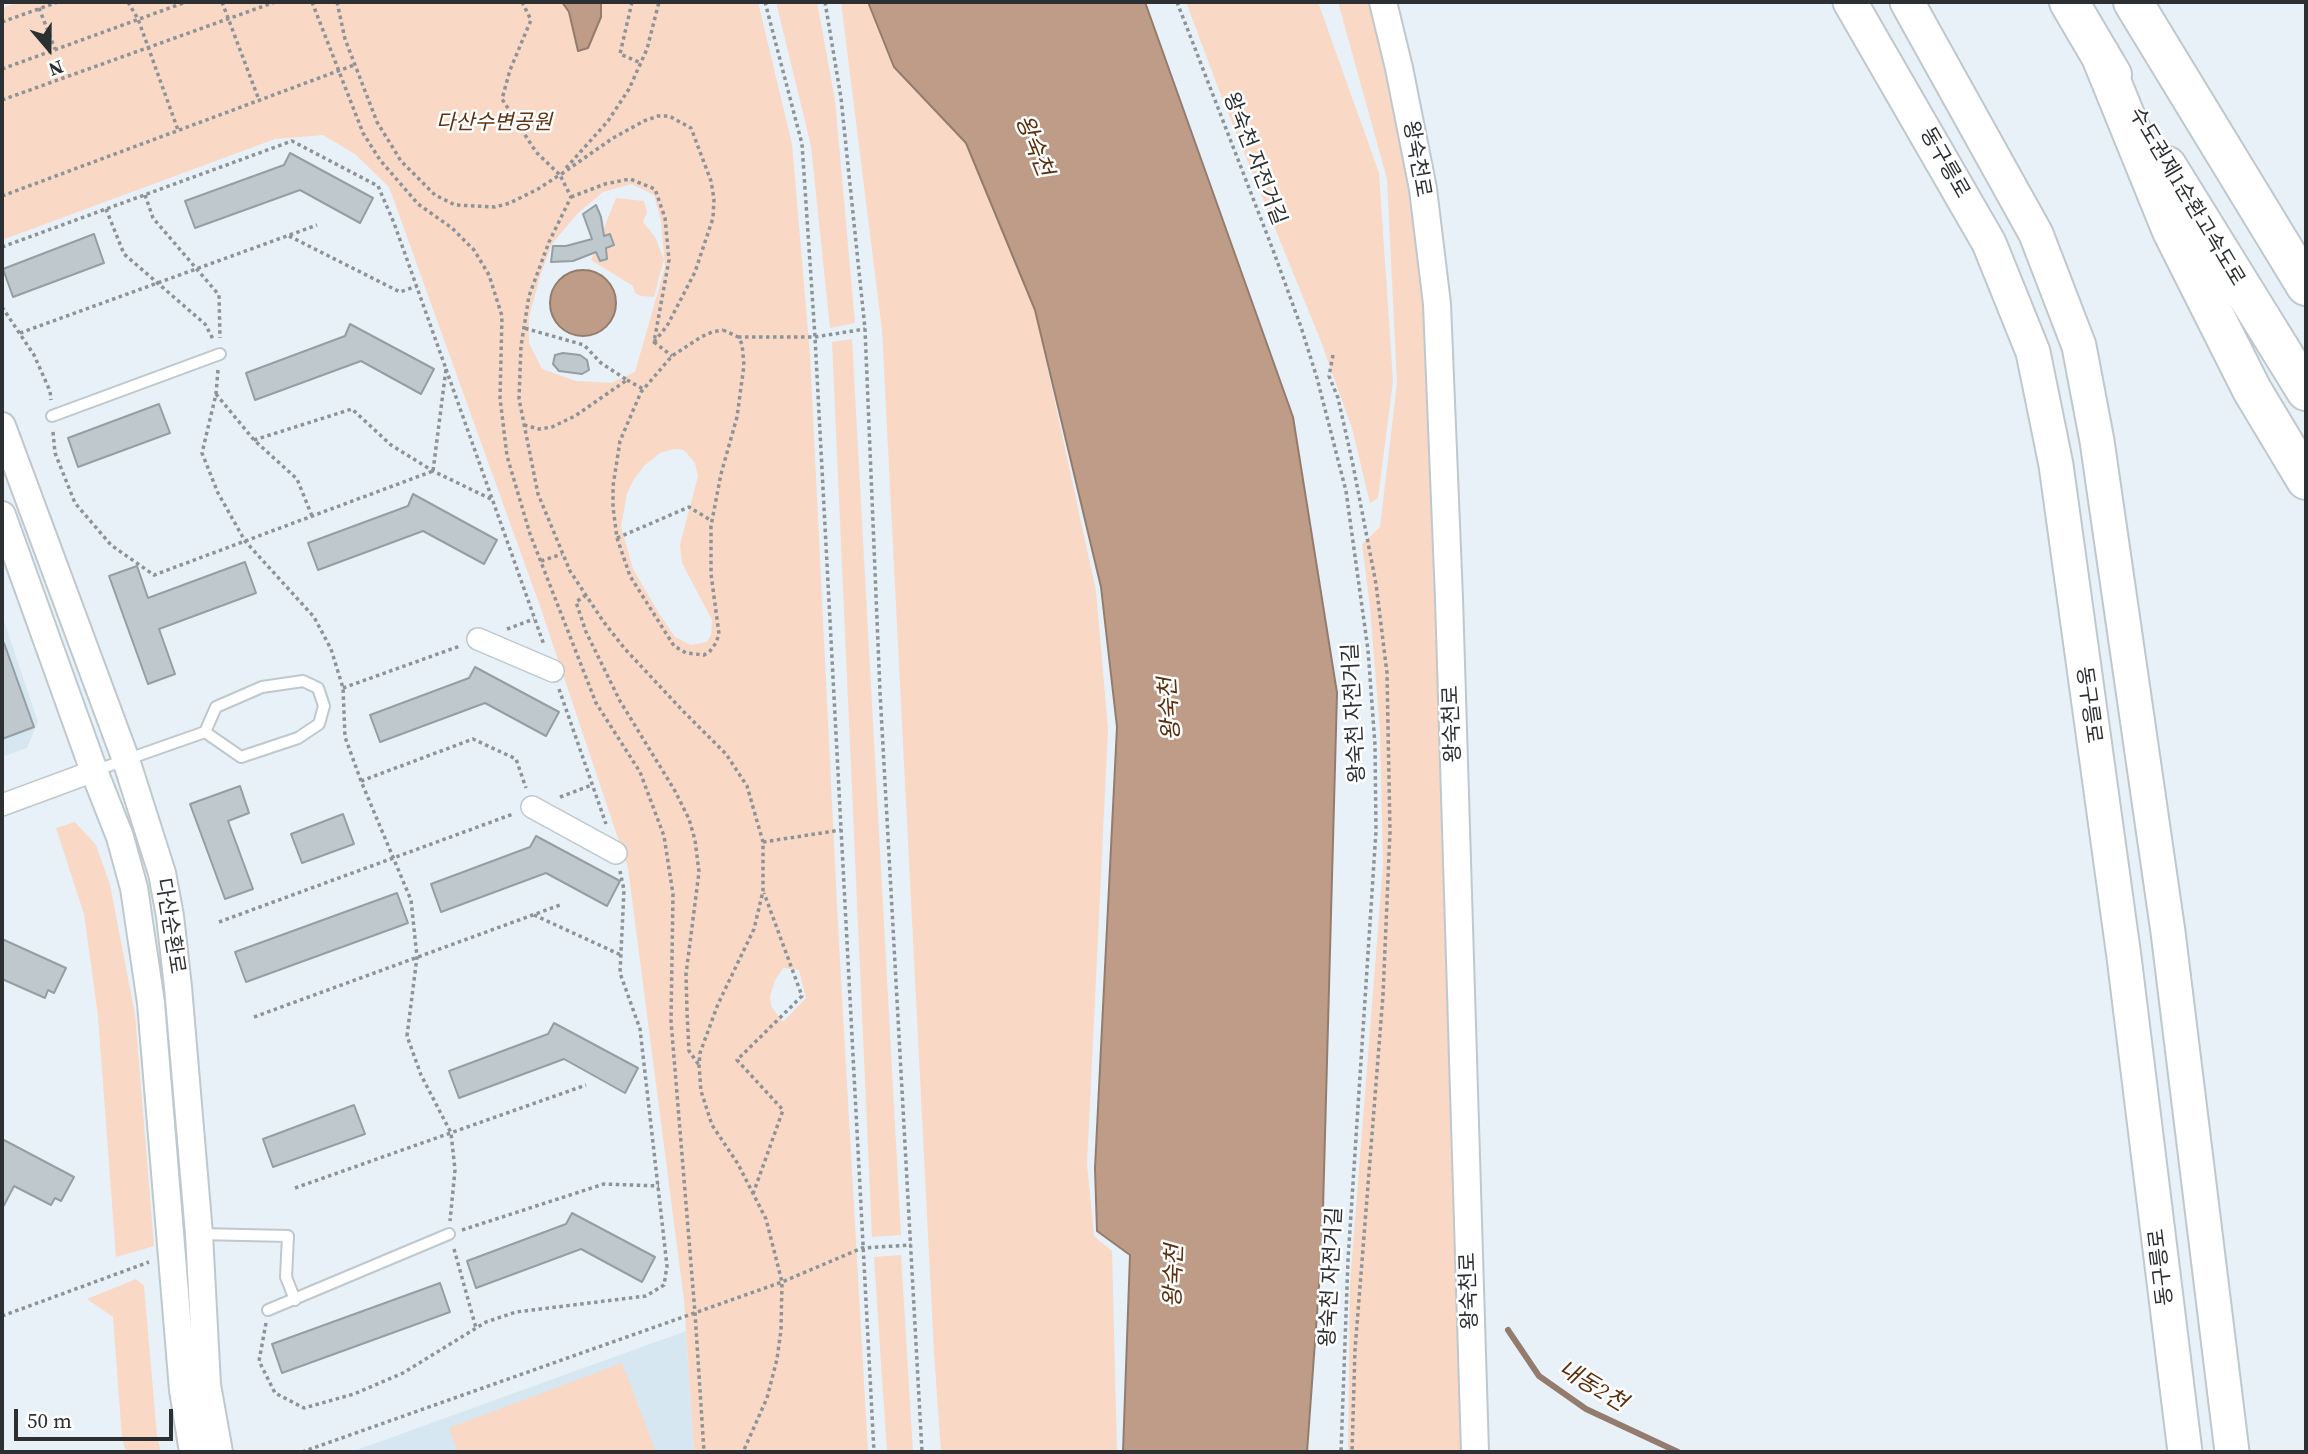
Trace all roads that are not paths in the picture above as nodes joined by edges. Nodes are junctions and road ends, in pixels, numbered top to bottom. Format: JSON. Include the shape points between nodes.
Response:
{"nodes":[{"id":1,"x":1383,"y":2,"type":"edge"},
{"id":2,"x":1850,"y":2,"type":"edge"},
{"id":3,"x":1906,"y":2,"type":"edge"},
{"id":4,"x":2069,"y":2,"type":"edge"},
{"id":5,"x":2133,"y":2,"type":"edge"},
{"id":6,"x":2100,"y":54,"type":"junction"},
{"id":7,"x":2306,"y":286,"type":"edge"},
{"id":8,"x":220,"y":354,"type":"road end"},
{"id":9,"x":2306,"y":391,"type":"edge"},
{"id":10,"x":52,"y":416,"type":"road end"},
{"id":11,"x":2,"y":425,"type":"edge"},
{"id":12,"x":2306,"y":480,"type":"edge"},
{"id":13,"x":2,"y":515,"type":"edge"},
{"id":14,"x":478,"y":639,"type":"road end"},
{"id":15,"x":553,"y":671,"type":"road end"},
{"id":16,"x":205,"y":732,"type":"junction"},
{"id":17,"x":126,"y":760,"type":"junction"},
{"id":18,"x":94,"y":771,"type":"junction"},
{"id":19,"x":2,"y":805,"type":"edge"},
{"id":20,"x":532,"y":807,"type":"road end"},
{"id":21,"x":616,"y":853,"type":"road end"},
{"id":22,"x":200,"y":1234,"type":"junction"},
{"id":23,"x":449,"y":1234,"type":"road end"},
{"id":24,"x":295,"y":1300,"type":"junction"},
{"id":25,"x":268,"y":1310,"type":"road end"},
{"id":26,"x":193,"y":1452,"type":"edge"},
{"id":27,"x":219,"y":1452,"type":"edge"},
{"id":28,"x":1475,"y":1452,"type":"edge"},
{"id":29,"x":2185,"y":1452,"type":"edge"},
{"id":30,"x":2232,"y":1452,"type":"edge"}],
"edges":[{"from":1,"to":28,"type":"street","name":"왕숙천로","via":[[1423,189],[1437,304]]},
{"from":2,"to":29,"type":"main road","name":"동구릉로","via":[[1990,243],[2033,352],[2056,465],[2124,957]]},
{"from":3,"to":30,"type":"main road","via":[[2036,234],[2079,346],[2097,441],[2168,932]]},
{"from":4,"to":6,"type":"highway","name":"수도권제1순환고속도로"},
{"from":5,"to":7,"type":"highway"},
{"from":6,"to":9,"type":"highway","name":"수도권제1순환고속도로"},
{"from":6,"to":12,"type":"highway","via":[[2172,231],[2252,390]]},
{"from":8,"to":10,"type":"lane"},
{"from":11,"to":17,"type":"street","name":"다산순환로"},
{"from":13,"to":18,"type":"street","name":"다산순환로"},
{"from":14,"to":15,"type":"street"},
{"from":16,"to":16,"type":"lane","via":[[241,757],[298,738],[319,724],[324,706],[318,688],[303,681],[262,687],[216,707]]},
{"from":16,"to":17,"type":"lane"},
{"from":17,"to":18,"type":"lane"},
{"from":17,"to":22,"type":"street","name":"다산순환로","via":[[162,873],[170,916]]},
{"from":18,"to":19,"type":"street"},
{"from":18,"to":26,"type":"street","name":"다산순환로","via":[[120,837],[144,947],[183,1390]]},
{"from":20,"to":21,"type":"street"},
{"from":22,"to":24,"type":"lane","via":[[288,1236],[286,1277]]},
{"from":22,"to":27,"type":"street","name":"다산순환로","via":[[207,1385]]},
{"from":23,"to":24,"type":"lane"},
{"from":24,"to":25,"type":"lane"}]}
